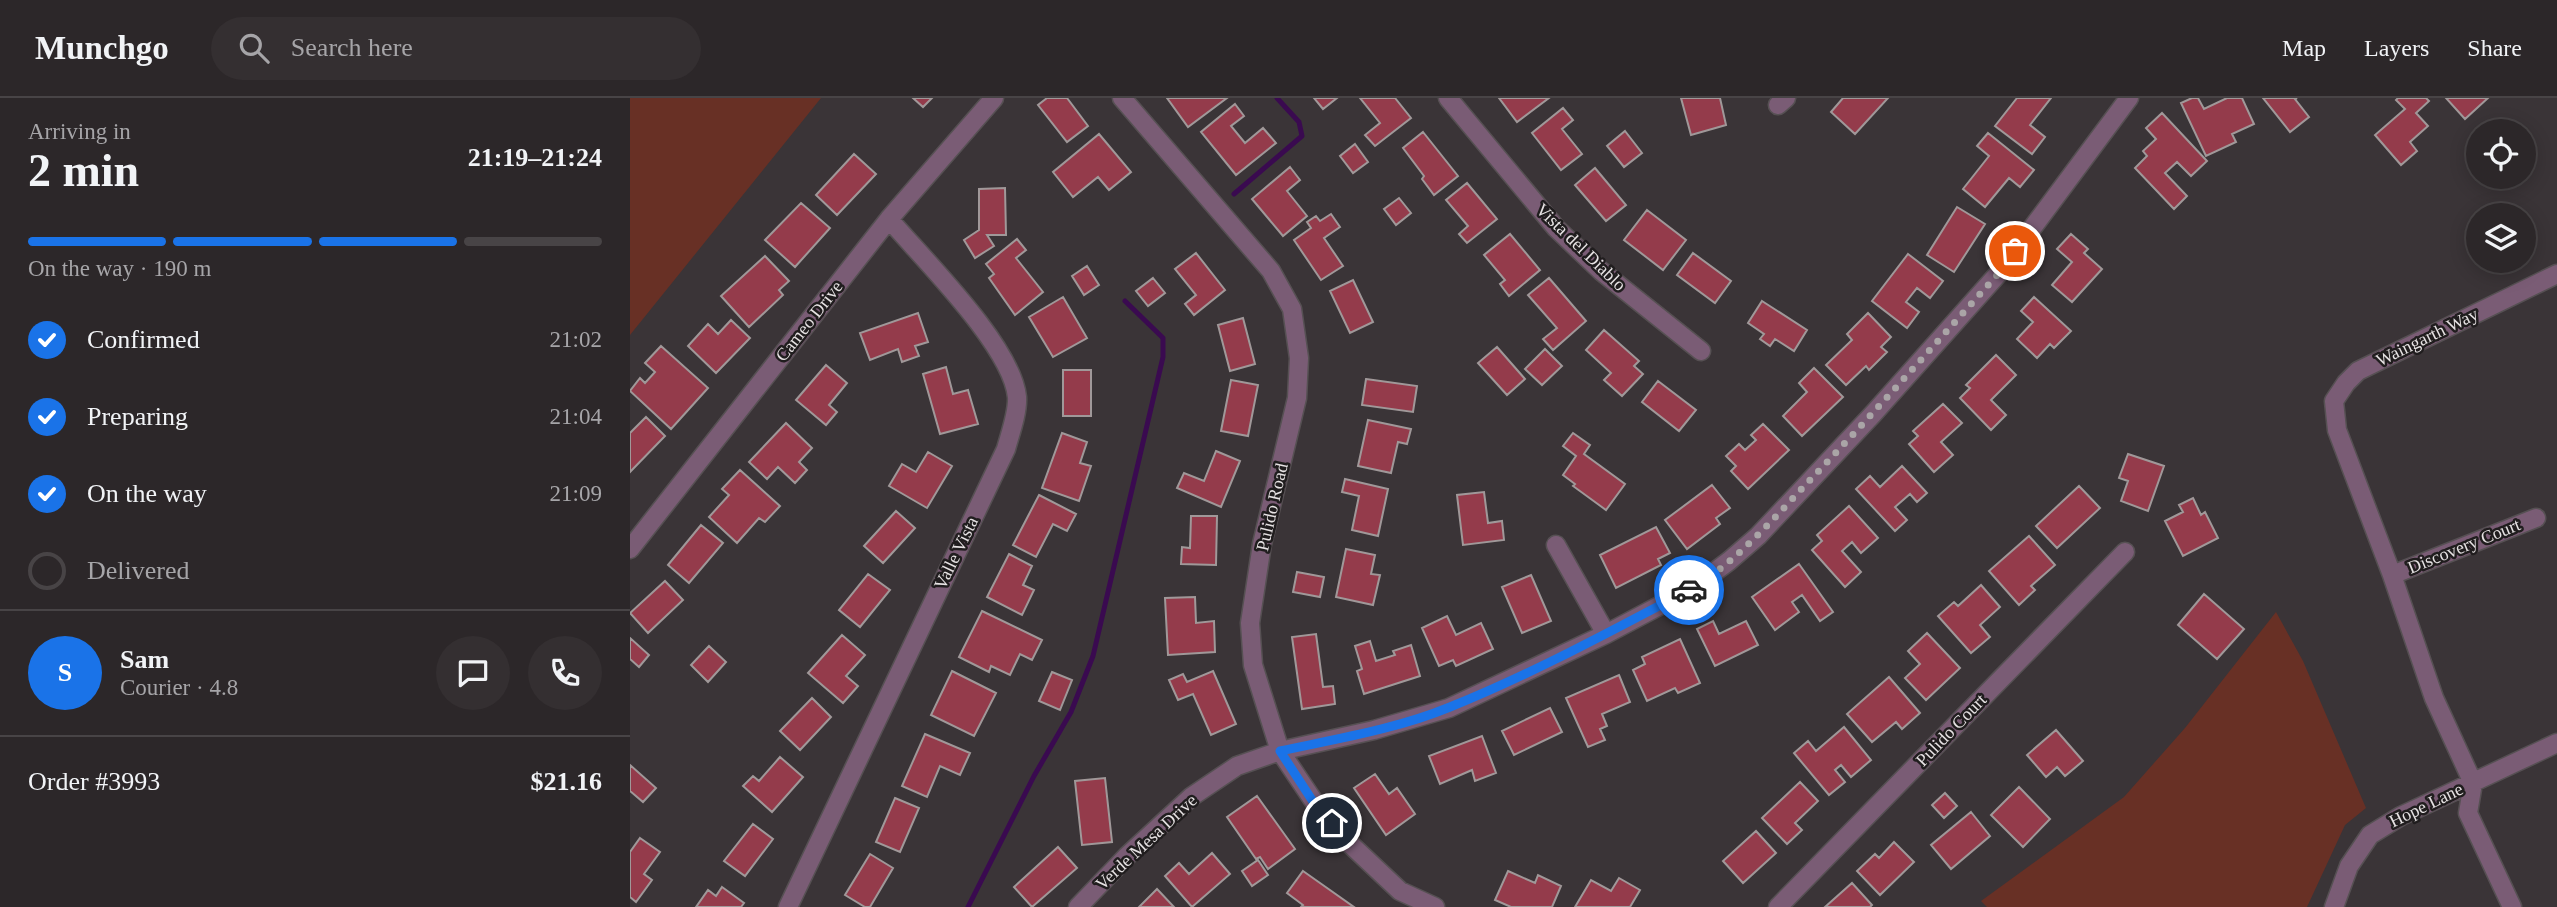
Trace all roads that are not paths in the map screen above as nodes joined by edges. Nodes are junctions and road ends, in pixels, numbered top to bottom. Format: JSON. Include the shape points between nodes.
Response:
{"nodes":[{"id":1,"x":994,"y":98,"type":"edge"},
{"id":2,"x":1122,"y":98,"type":"edge"},
{"id":3,"x":1448,"y":98,"type":"edge"},
{"id":4,"x":2129,"y":98,"type":"edge"},
{"id":5,"x":889,"y":219,"type":"junction"},
{"id":6,"x":2557,"y":274,"type":"edge"},
{"id":7,"x":1701,"y":351,"type":"dead end"},
{"id":8,"x":2536,"y":518,"type":"dead end"},
{"id":9,"x":1556,"y":545,"type":"dead end"},
{"id":10,"x":630,"y":549,"type":"edge"},
{"id":11,"x":2125,"y":552,"type":"dead end"},
{"id":12,"x":2392,"y":575,"type":"junction"},
{"id":13,"x":1606,"y":634,"type":"junction"},
{"id":14,"x":2557,"y":743,"type":"edge"},
{"id":15,"x":1280,"y":751,"type":"junction"},
{"id":16,"x":2473,"y":783,"type":"junction"},
{"id":17,"x":1396,"y":899,"type":"edge"},
{"id":18,"x":788,"y":907,"type":"edge"},
{"id":19,"x":1078,"y":907,"type":"edge"},
{"id":20,"x":1435,"y":907,"type":"edge"},
{"id":21,"x":1778,"y":907,"type":"edge"},
{"id":22,"x":2334,"y":907,"type":"edge"},
{"id":23,"x":2512,"y":907,"type":"edge"}],
"edges":[{"from":1,"to":5,"type":"street","name":"Cameo Drive"},
{"from":2,"to":15,"type":"street","name":"Pulido Road","via":[[1271,271],[1292,309],[1299,358],[1297,398],[1262,544],[1250,623],[1253,665]]},
{"from":3,"to":7,"type":"street","name":"Vista del Diablo","via":[[1556,228],[1601,271]]},
{"from":4,"to":13,"type":"street","name":"Verde Mesa Drive","via":[[1998,274],[1758,536],[1693,588]]},
{"from":5,"to":10,"type":"street","name":"Cameo Drive"},
{"from":5,"to":18,"type":"street","name":"Valle Vista","via":[[987,333],[1009,367],[1017,398],[1006,449]]},
{"from":6,"to":12,"type":"street","name":"Waingarth Way","via":[[2358,371],[2334,401],[2337,430]]},
{"from":8,"to":12,"type":"street","name":"Discovery Court"},
{"from":9,"to":13,"type":"street"},
{"from":11,"to":21,"type":"street","name":"Pulido Court"},
{"from":12,"to":16,"type":"street","via":[[2434,698]]},
{"from":13,"to":15,"type":"street","name":"Verde Mesa Drive","via":[[1449,708]]},
{"from":14,"to":16,"type":"street","name":"Hope Lane"},
{"from":15,"to":17,"type":"street","name":"Pulido Road","via":[[1314,803]]},
{"from":15,"to":19,"type":"street","name":"Verde Mesa Drive","via":[[1237,766],[1191,797]]},
{"from":16,"to":22,"type":"street","name":"Hope Lane","via":[[2370,835],[2349,866]]},
{"from":16,"to":23,"type":"street","via":[[2468,813]]},
{"from":17,"to":20,"type":"street","name":"Pulido Road"}]}
